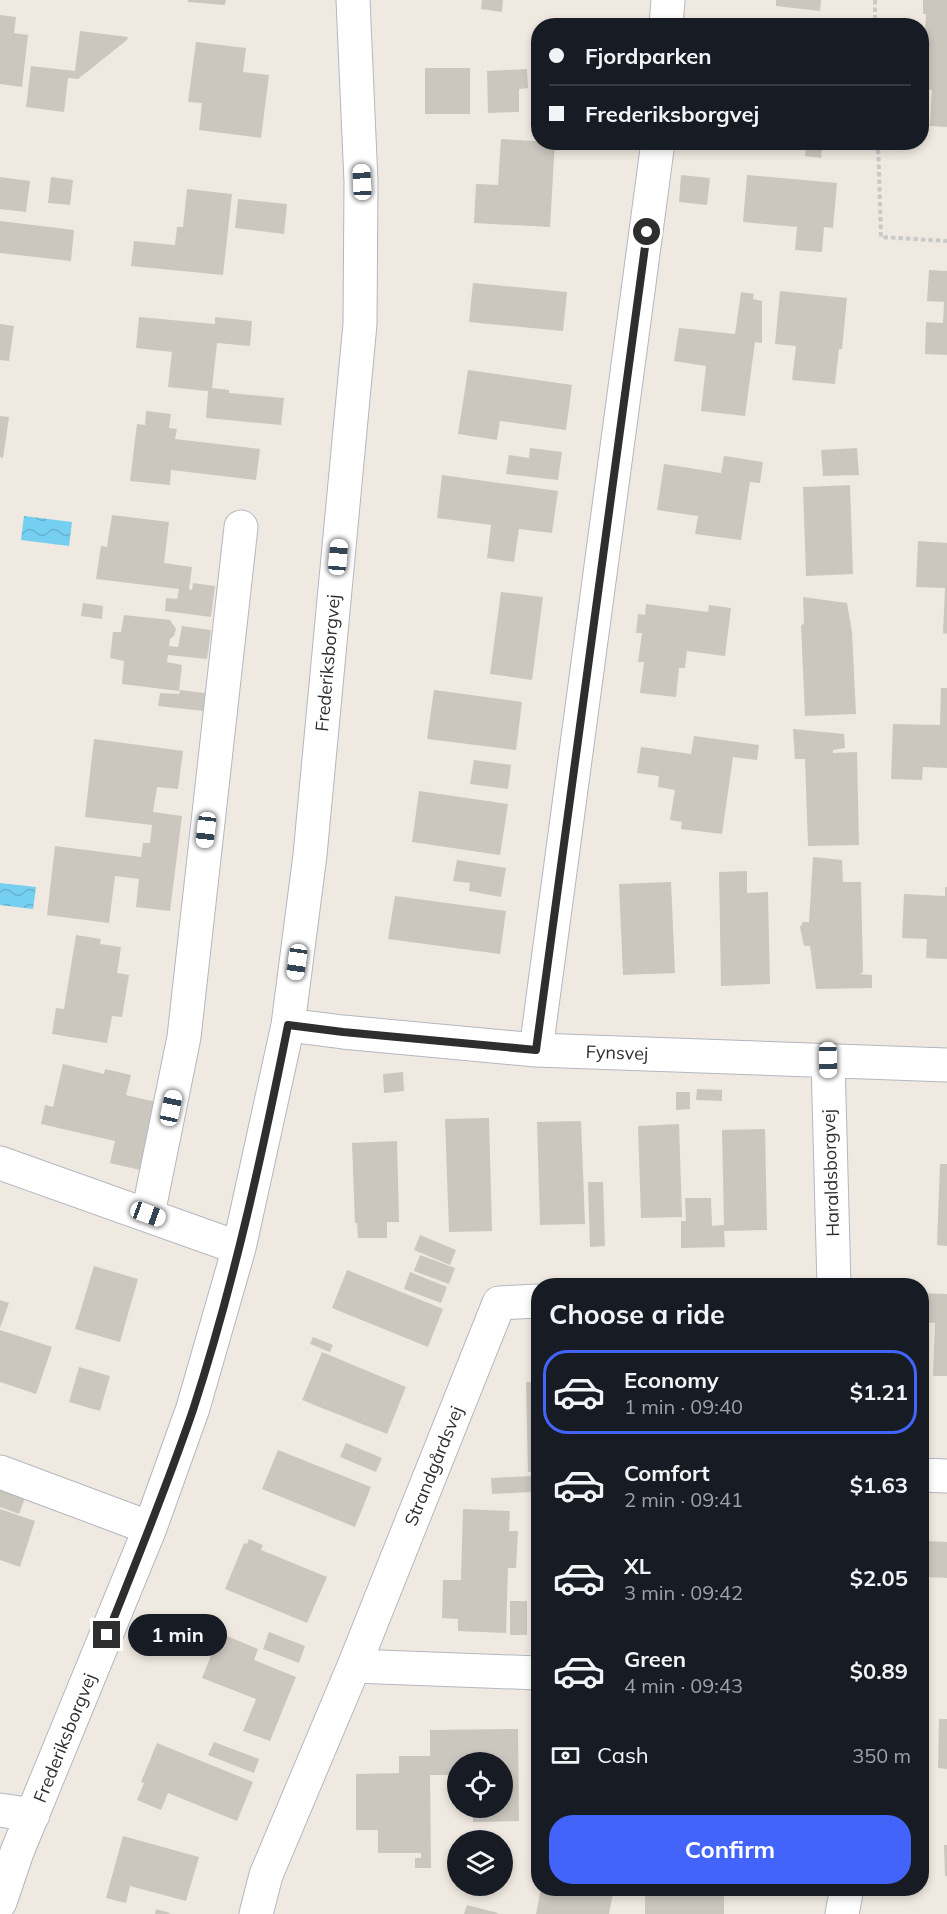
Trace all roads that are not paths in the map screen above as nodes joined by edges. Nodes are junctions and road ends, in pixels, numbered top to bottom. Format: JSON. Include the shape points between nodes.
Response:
{"nodes":[{"id":1,"x":353,"y":0,"type":"edge"},
{"id":2,"x":668,"y":0,"type":"edge"},
{"id":3,"x":667,"y":18,"type":"edge"},
{"id":4,"x":657,"y":150,"type":"edge"},
{"id":5,"x":241,"y":527,"type":"dead end"},
{"id":6,"x":288,"y":1025,"type":"junction"},
{"id":7,"x":536,"y":1050,"type":"junction"},
{"id":8,"x":828,"y":1060,"type":"junction"},
{"id":9,"x":947,"y":1065,"type":"edge"},
{"id":10,"x":0,"y":1163,"type":"edge"},
{"id":11,"x":148,"y":1214,"type":"junction"},
{"id":12,"x":239,"y":1248,"type":"junction"},
{"id":13,"x":828,"y":1278,"type":"edge"},
{"id":14,"x":531,"y":1301,"type":"edge"},
{"id":15,"x":0,"y":1472,"type":"edge"},
{"id":16,"x":929,"y":1475,"type":"edge"},
{"id":17,"x":947,"y":1476,"type":"edge"},
{"id":18,"x":150,"y":1528,"type":"junction"},
{"id":19,"x":354,"y":1666,"type":"junction"},
{"id":20,"x":531,"y":1673,"type":"edge"},
{"id":21,"x":0,"y":1810,"type":"edge"},
{"id":22,"x":33,"y":1815,"type":"junction"},
{"id":23,"x":845,"y":1896,"type":"edge"},
{"id":24,"x":0,"y":1902,"type":"edge"},
{"id":25,"x":256,"y":1914,"type":"edge"},
{"id":26,"x":842,"y":1914,"type":"edge"}],
"edges":[{"from":1,"to":6,"type":"street","name":"Frederiksborgvej","via":[[362,182],[360,324],[310,855]]},
{"from":2,"to":3,"type":"street"},
{"from":4,"to":7,"type":"street"},
{"from":5,"to":11,"type":"street","via":[[184,1037]]},
{"from":6,"to":7,"type":"street","name":"Fynsvej"},
{"from":6,"to":12,"type":"street","name":"Frederiksborgvej"},
{"from":7,"to":8,"type":"street","name":"Fynsvej"},
{"from":8,"to":9,"type":"street","name":"Fynsvej"},
{"from":8,"to":13,"type":"street","name":"Haraldsborgvej"},
{"from":10,"to":11,"type":"street"},
{"from":11,"to":12,"type":"street"},
{"from":12,"to":18,"type":"street","name":"Frederiksborgvej","via":[[193,1408]]},
{"from":14,"to":19,"type":"street","name":"Strandgårdsvej","via":[[499,1303]]},
{"from":15,"to":18,"type":"street"},
{"from":16,"to":17,"type":"street"},
{"from":18,"to":22,"type":"street","name":"Frederiksborgvej"},
{"from":19,"to":20,"type":"street"},
{"from":19,"to":25,"type":"street","name":"Strandgårdsvej","via":[[266,1875]]},
{"from":21,"to":22,"type":"street","name":"Frederiksborgvej"},
{"from":22,"to":24,"type":"street","name":"Frederiksborgvej"},
{"from":23,"to":26,"type":"street"}]}
